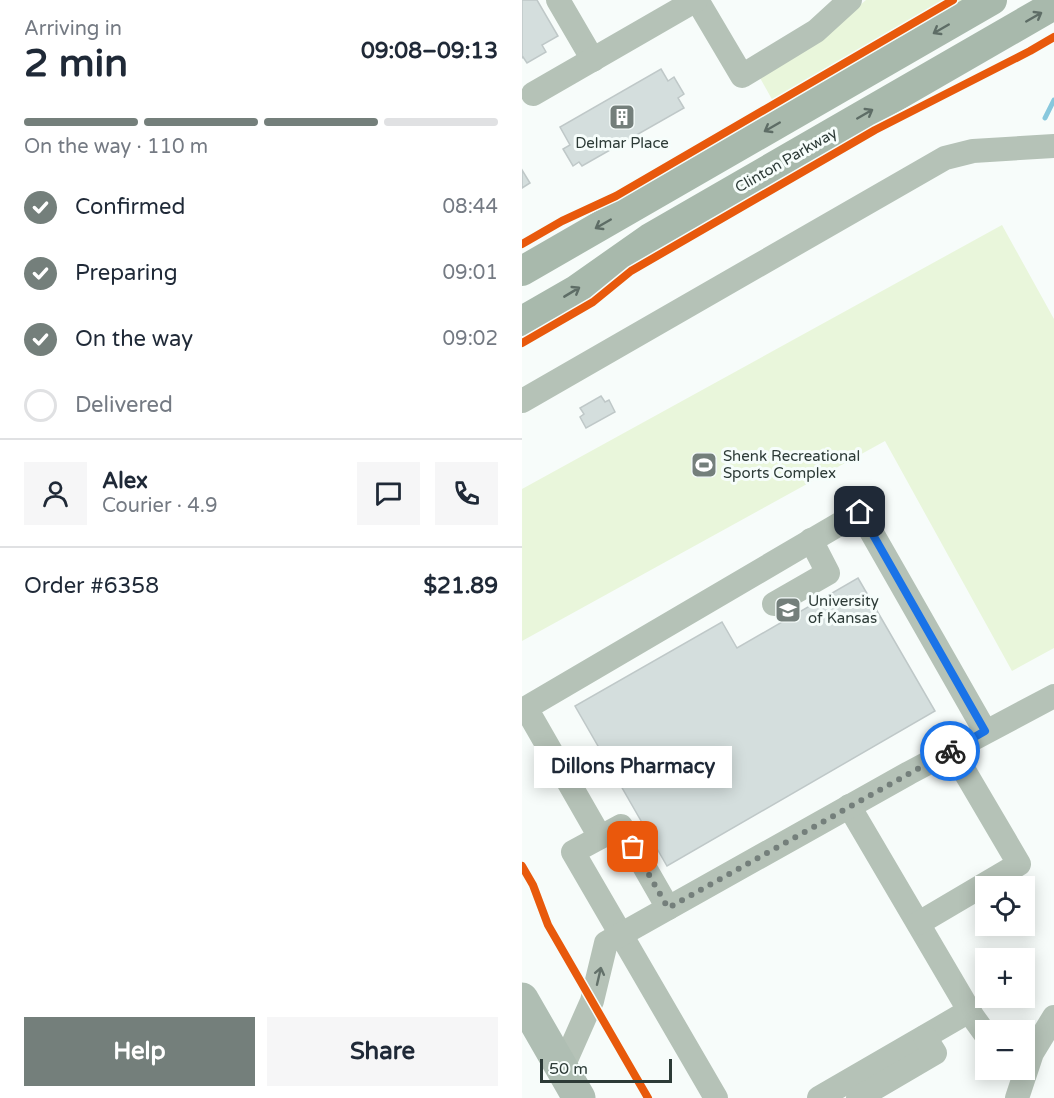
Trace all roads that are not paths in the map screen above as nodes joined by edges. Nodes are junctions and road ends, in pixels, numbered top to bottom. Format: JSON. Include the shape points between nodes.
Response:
{"nodes":[{"id":1,"x":558,"y":0,"type":"edge"},
{"id":2,"x":696,"y":0,"type":"edge"},
{"id":3,"x":850,"y":0,"type":"edge"},
{"id":4,"x":992,"y":0,"type":"edge"},
{"id":5,"x":1054,"y":5,"type":"edge"},
{"id":6,"x":592,"y":60,"type":"junction"},
{"id":7,"x":533,"y":94,"type":"dead end"},
{"id":8,"x":1054,"y":146,"type":"edge"},
{"id":9,"x":522,"y":271,"type":"edge"},
{"id":10,"x":522,"y":321,"type":"edge"},
{"id":11,"x":522,"y":401,"type":"edge"},
{"id":12,"x":811,"y":540,"type":"junction"},
{"id":13,"x":774,"y":604,"type":"dead end"},
{"id":14,"x":1054,"y":696,"type":"edge"},
{"id":15,"x":985,"y":731,"type":"junction"},
{"id":16,"x":952,"y":750,"type":"junction"},
{"id":17,"x":849,"y":806,"type":"junction"},
{"id":18,"x":600,"y":837,"type":"junction"},
{"id":19,"x":668,"y":908,"type":"junction"},
{"id":20,"x":919,"y":923,"type":"junction"},
{"id":21,"x":614,"y":939,"type":"junction"},
{"id":22,"x":522,"y":999,"type":"edge"},
{"id":23,"x":969,"y":1011,"type":"junction"},
{"id":24,"x":1054,"y":1017,"type":"edge"},
{"id":25,"x":975,"y":1020,"type":"edge"},
{"id":26,"x":925,"y":1037,"type":"junction"},
{"id":27,"x":1035,"y":1047,"type":"edge"},
{"id":28,"x":562,"y":1069,"type":"junction"},
{"id":29,"x":1022,"y":1080,"type":"edge"},
{"id":30,"x":579,"y":1098,"type":"edge"},
{"id":31,"x":716,"y":1098,"type":"edge"},
{"id":32,"x":819,"y":1098,"type":"edge"},
{"id":33,"x":858,"y":1098,"type":"edge"},
{"id":34,"x":1017,"y":1098,"type":"edge"}],
"edges":[{"from":1,"to":6,"type":"street"},
{"from":2,"to":3,"type":"street","via":[[742,76],[816,31]]},
{"from":2,"to":6,"type":"street"},
{"from":4,"to":9,"type":"main road","one_way":true},
{"from":10,"to":5,"type":"main road","name":"Clinton Parkway","one_way":true,"via":[[576,290],[650,238]]},
{"from":6,"to":7,"type":"street"},
{"from":8,"to":11,"type":"street","via":[[973,151],[945,158]]},
{"from":12,"to":13,"type":"street","via":[[828,573]]},
{"from":12,"to":15,"type":"street","via":[[860,512]]},
{"from":12,"to":18,"type":"street","via":[[526,708]]},
{"from":14,"to":15,"type":"street"},
{"from":15,"to":16,"type":"street"},
{"from":16,"to":17,"type":"street"},
{"from":16,"to":20,"type":"street","via":[[1019,864]]},
{"from":17,"to":19,"type":"street"},
{"from":17,"to":20,"type":"street"},
{"from":18,"to":19,"type":"street","via":[[621,826]]},
{"from":18,"to":21,"type":"street","via":[[573,852]]},
{"from":19,"to":21,"type":"street"},
{"from":20,"to":23,"type":"street"},
{"from":28,"to":21,"type":"street","one_way":true},
{"from":21,"to":31,"type":"street"},
{"from":22,"to":28,"type":"highway"},
{"from":23,"to":25,"type":"street"},
{"from":23,"to":26,"type":"street"},
{"from":24,"to":27,"type":"street"},
{"from":26,"to":32,"type":"street"},
{"from":26,"to":33,"type":"street","via":[[934,1053]]},
{"from":28,"to":30,"type":"highway"},
{"from":29,"to":34,"type":"street"}]}
